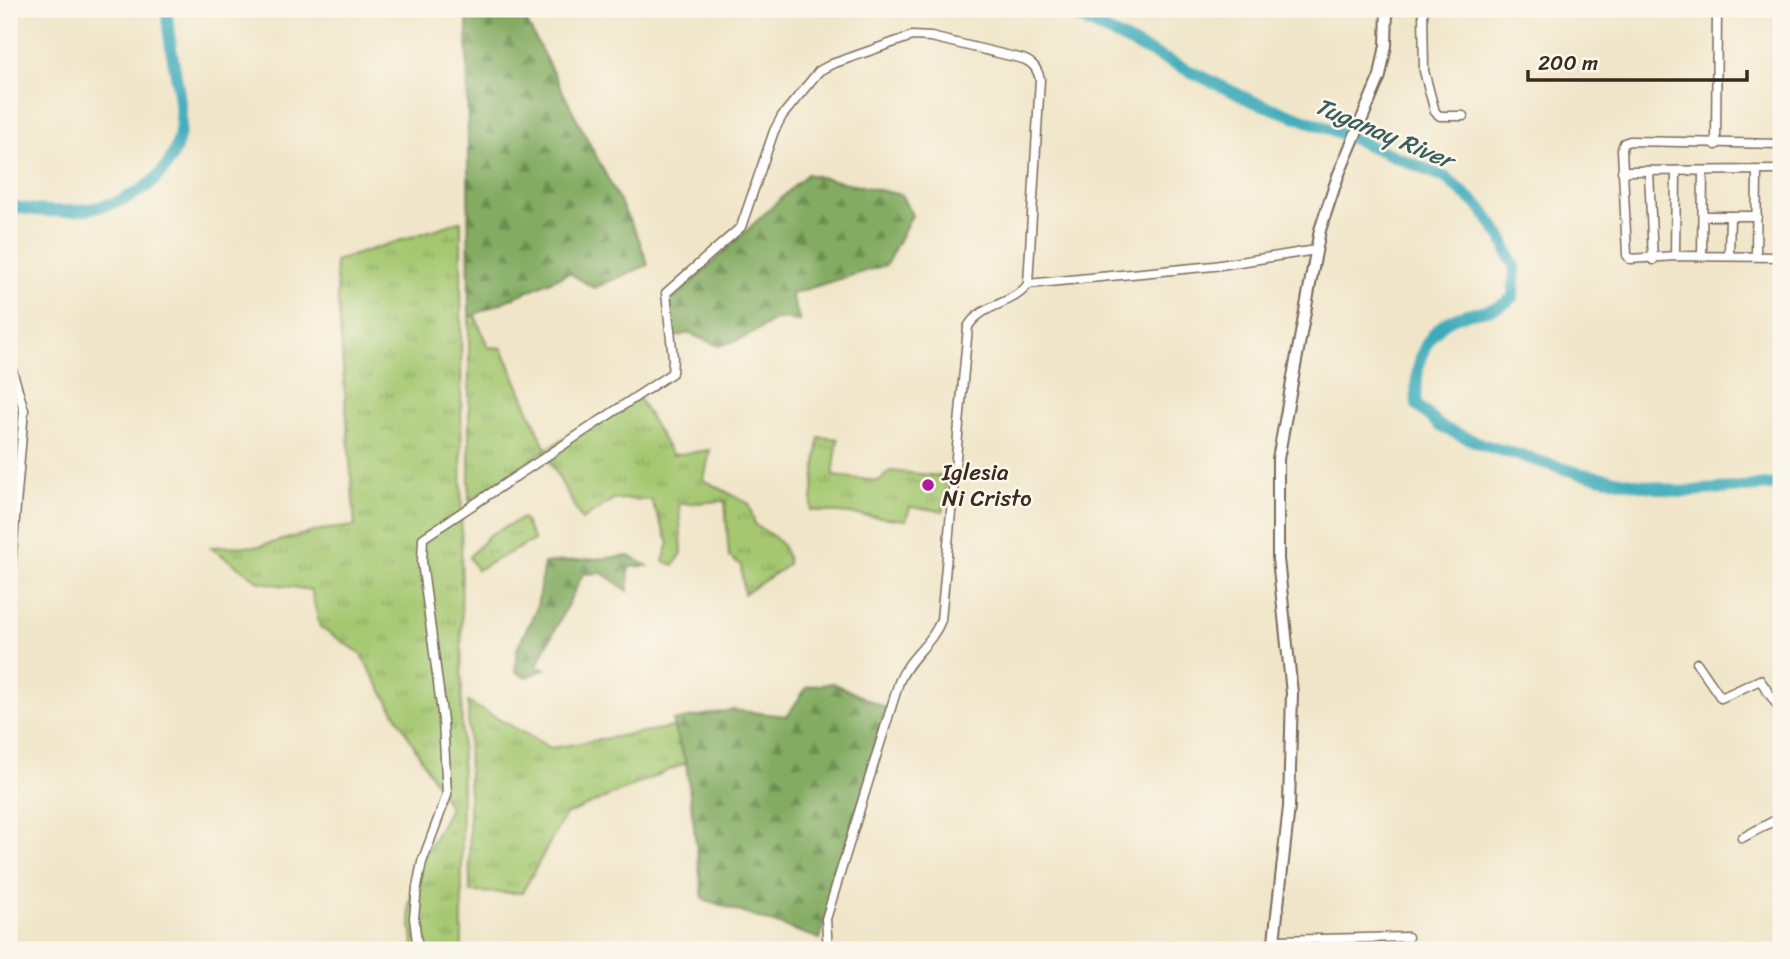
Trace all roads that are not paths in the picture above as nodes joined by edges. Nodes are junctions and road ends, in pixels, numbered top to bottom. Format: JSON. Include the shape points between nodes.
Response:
{"nodes":[{"id":1,"x":1387,"y":9,"type":"edge"},
{"id":2,"x":1423,"y":9,"type":"edge"},
{"id":3,"x":1717,"y":9,"type":"edge"},
{"id":4,"x":1463,"y":116,"type":"dead end"},
{"id":5,"x":1781,"y":144,"type":"edge"},
{"id":6,"x":1716,"y":145,"type":"junction"},
{"id":7,"x":1757,"y":170,"type":"junction"},
{"id":8,"x":1781,"y":170,"type":"edge"},
{"id":9,"x":1622,"y":171,"type":"junction"},
{"id":10,"x":1649,"y":171,"type":"junction"},
{"id":11,"x":1676,"y":171,"type":"junction"},
{"id":12,"x":1703,"y":171,"type":"junction"},
{"id":13,"x":1703,"y":216,"type":"junction"},
{"id":14,"x":1730,"y":216,"type":"junction"},
{"id":15,"x":1757,"y":216,"type":"junction"},
{"id":16,"x":1316,"y":250,"type":"junction"},
{"id":17,"x":1675,"y":256,"type":"junction"},
{"id":18,"x":1702,"y":256,"type":"junction"},
{"id":19,"x":1729,"y":256,"type":"junction"},
{"id":20,"x":1756,"y":256,"type":"junction"},
{"id":21,"x":1781,"y":257,"type":"edge"},
{"id":22,"x":1653,"y":260,"type":"junction"},
{"id":23,"x":1028,"y":284,"type":"junction"},
{"id":24,"x":9,"y":360,"type":"edge"},
{"id":25,"x":9,"y":590,"type":"edge"},
{"id":26,"x":1697,"y":663,"type":"dead end"},
{"id":27,"x":1781,"y":710,"type":"edge"},
{"id":28,"x":1781,"y":819,"type":"edge"},
{"id":29,"x":1742,"y":838,"type":"dead end"},
{"id":30,"x":1408,"y":937,"type":"dead end"},
{"id":31,"x":1273,"y":945,"type":"edge"},
{"id":32,"x":418,"y":950,"type":"edge"},
{"id":33,"x":828,"y":950,"type":"edge"}],
"edges":[{"from":1,"to":16,"type":"street","via":[[1384,61],[1332,193]]},
{"from":2,"to":4,"type":"street","via":[[1424,71],[1435,112]]},
{"from":3,"to":6,"type":"street"},
{"from":5,"to":6,"type":"street"},
{"from":6,"to":9,"type":"street","via":[[1627,142],[1622,149]]},
{"from":7,"to":8,"type":"street"},
{"from":7,"to":12,"type":"street"},
{"from":7,"to":15,"type":"street"},
{"from":9,"to":10,"type":"street"},
{"from":9,"to":22,"type":"street","via":[[1627,256]]},
{"from":10,"to":11,"type":"street"},
{"from":10,"to":22,"type":"street"},
{"from":11,"to":12,"type":"street"},
{"from":11,"to":17,"type":"street"},
{"from":12,"to":13,"type":"street"},
{"from":13,"to":14,"type":"street"},
{"from":13,"to":18,"type":"street"},
{"from":14,"to":15,"type":"street"},
{"from":14,"to":19,"type":"street"},
{"from":15,"to":20,"type":"street"},
{"from":16,"to":23,"type":"street","via":[[1214,266]]},
{"from":16,"to":31,"type":"street","via":[[1283,425],[1276,490],[1278,559],[1293,693],[1289,807]]},
{"from":17,"to":18,"type":"street"},
{"from":17,"to":22,"type":"street"},
{"from":18,"to":19,"type":"street"},
{"from":19,"to":20,"type":"street"},
{"from":20,"to":21,"type":"street"},
{"from":23,"to":32,"type":"street","via":[[1040,79],[1031,62],[912,36],[819,71],[774,131],[741,227],[666,293],[671,373],[431,530],[421,541],[443,721],[447,795],[417,887]]},
{"from":23,"to":33,"type":"street","via":[[968,327],[941,620],[899,682],[826,919]]},
{"from":24,"to":25,"type":"street","via":[[24,410]]},
{"from":26,"to":27,"type":"street","via":[[1721,698],[1760,680]]},
{"from":28,"to":29,"type":"street"},
{"from":30,"to":31,"type":"street"}]}
